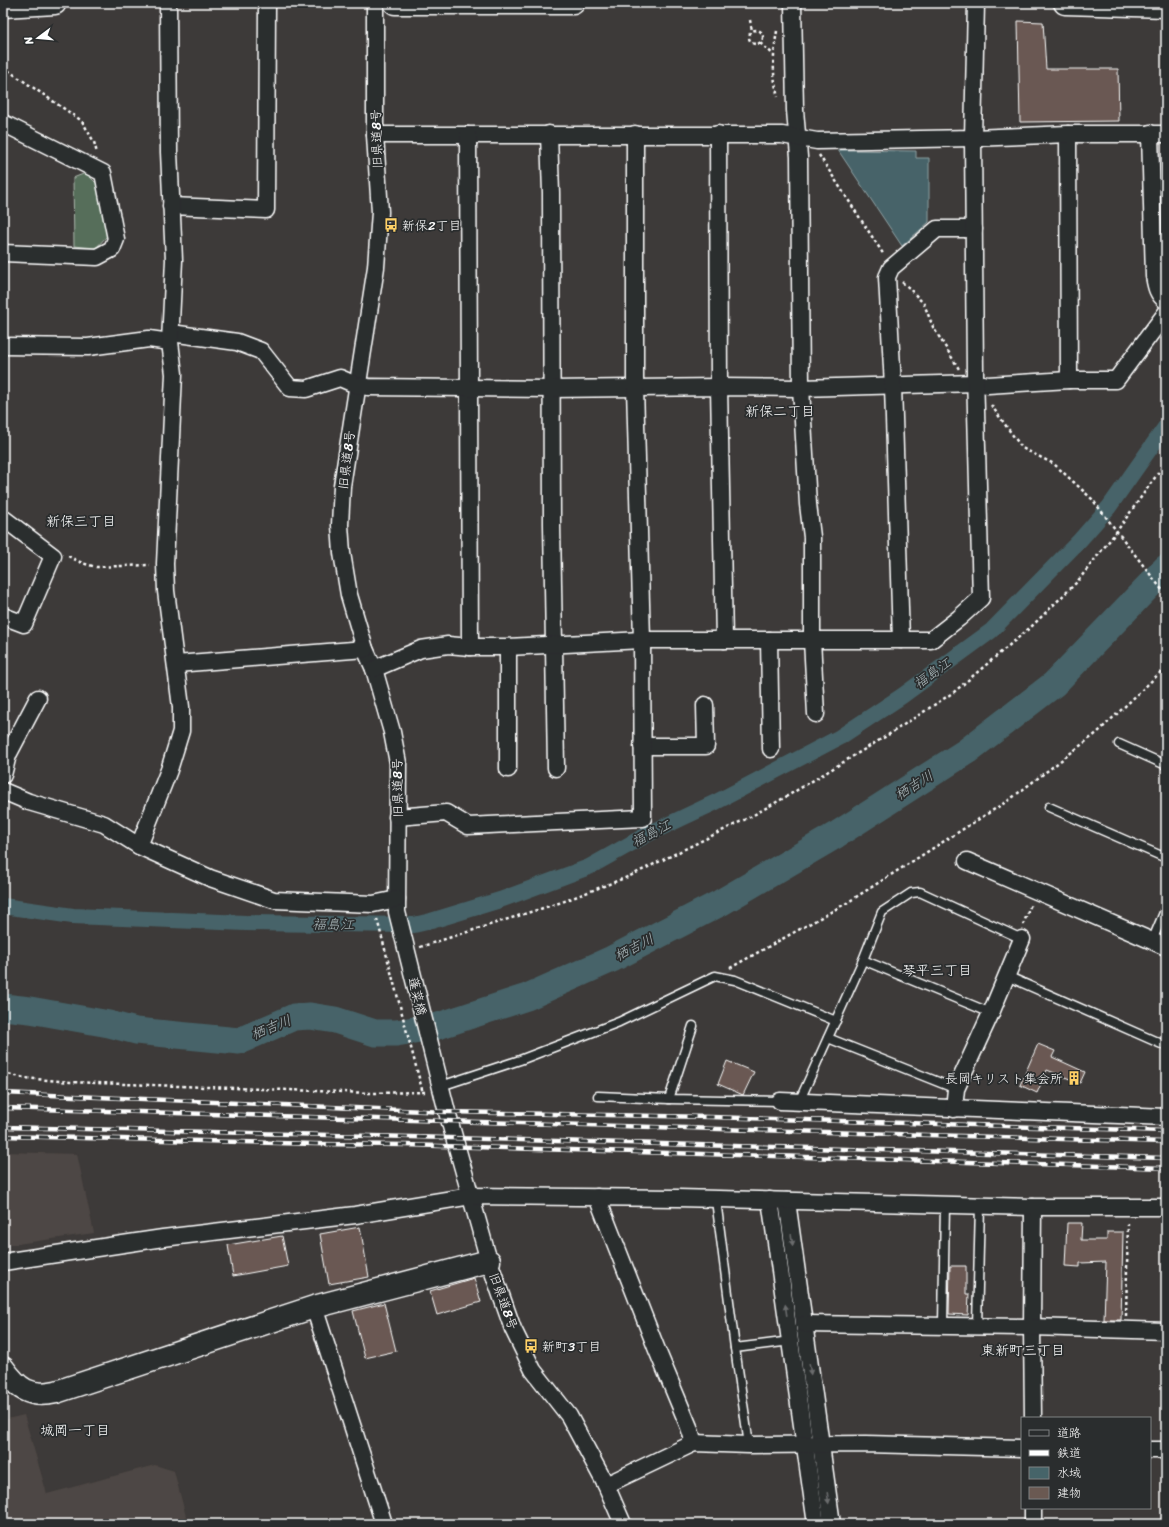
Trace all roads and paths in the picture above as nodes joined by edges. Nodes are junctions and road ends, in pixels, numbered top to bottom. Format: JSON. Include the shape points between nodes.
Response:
{"nodes":[{"id":1,"x":55,"y":3,"type":"edge"},
{"id":2,"x":168,"y":3,"type":"edge"},
{"id":3,"x":267,"y":3,"type":"edge"},
{"id":4,"x":375,"y":3,"type":"edge"},
{"id":5,"x":395,"y":3,"type":"edge"},
{"id":6,"x":573,"y":3,"type":"edge"},
{"id":7,"x":793,"y":3,"type":"edge"},
{"id":8,"x":976,"y":3,"type":"edge"},
{"id":9,"x":1064,"y":3,"type":"edge"},
{"id":10,"x":3,"y":6,"type":"edge"},
{"id":11,"x":1166,"y":6,"type":"edge"},
{"id":12,"x":750,"y":20,"type":"dead end"},
{"id":13,"x":778,"y":27,"type":"dead end"},
{"id":14,"x":752,"y":31,"type":"junction"},
{"id":15,"x":760,"y":43,"type":"junction"},
{"id":16,"x":773,"y":54,"type":"junction"},
{"id":17,"x":3,"y":67,"type":"edge"},
{"id":18,"x":780,"y":103,"type":"dead end"},
{"id":19,"x":3,"y":124,"type":"edge"},
{"id":20,"x":1150,"y":133,"type":"junction"},
{"id":21,"x":549,"y":134,"type":"junction"},
{"id":22,"x":635,"y":134,"type":"junction"},
{"id":23,"x":718,"y":134,"type":"junction"},
{"id":24,"x":1068,"y":134,"type":"junction"},
{"id":25,"x":1166,"y":134,"type":"edge"},
{"id":26,"x":375,"y":135,"type":"junction"},
{"id":27,"x":468,"y":135,"type":"junction"},
{"id":28,"x":798,"y":138,"type":"junction"},
{"id":29,"x":973,"y":138,"type":"junction"},
{"id":30,"x":818,"y":154,"type":"dead end"},
{"id":31,"x":103,"y":173,"type":"junction"},
{"id":32,"x":171,"y":206,"type":"junction"},
{"id":33,"x":974,"y":229,"type":"junction"},
{"id":34,"x":3,"y":253,"type":"edge"},
{"id":35,"x":885,"y":257,"type":"dead end"},
{"id":36,"x":899,"y":280,"type":"dead end"},
{"id":37,"x":1166,"y":301,"type":"edge"},
{"id":38,"x":1166,"y":313,"type":"edge"},
{"id":39,"x":171,"y":337,"type":"junction"},
{"id":40,"x":3,"y":346,"type":"edge"},
{"id":41,"x":961,"y":371,"type":"dead end"},
{"id":42,"x":1069,"y":380,"type":"junction"},
{"id":43,"x":976,"y":383,"type":"junction"},
{"id":44,"x":356,"y":385,"type":"junction"},
{"id":45,"x":893,"y":386,"type":"junction"},
{"id":46,"x":635,"y":387,"type":"junction"},
{"id":47,"x":718,"y":387,"type":"junction"},
{"id":48,"x":469,"y":388,"type":"junction"},
{"id":49,"x":801,"y":388,"type":"junction"},
{"id":50,"x":551,"y":389,"type":"junction"},
{"id":51,"x":990,"y":403,"type":"dead end"},
{"id":52,"x":1166,"y":462,"type":"edge"},
{"id":53,"x":3,"y":518,"type":"edge"},
{"id":54,"x":1117,"y":531,"type":"junction"},
{"id":55,"x":53,"y":556,"type":"junction"},
{"id":56,"x":165,"y":564,"type":"junction"},
{"id":57,"x":1166,"y":595,"type":"edge"},
{"id":58,"x":3,"y":616,"type":"edge"},
{"id":59,"x":642,"y":640,"type":"junction"},
{"id":60,"x":724,"y":640,"type":"junction"},
{"id":61,"x":770,"y":640,"type":"junction"},
{"id":62,"x":812,"y":640,"type":"junction"},
{"id":63,"x":901,"y":640,"type":"junction"},
{"id":64,"x":554,"y":644,"type":"junction"},
{"id":65,"x":470,"y":647,"type":"junction"},
{"id":66,"x":508,"y":647,"type":"junction"},
{"id":67,"x":365,"y":649,"type":"junction"},
{"id":68,"x":176,"y":664,"type":"junction"},
{"id":69,"x":1166,"y":667,"type":"edge"},
{"id":70,"x":374,"y":669,"type":"junction"},
{"id":71,"x":38,"y":698,"type":"dead end"},
{"id":72,"x":705,"y":705,"type":"dead end"},
{"id":73,"x":816,"y":714,"type":"dead end"},
{"id":74,"x":1119,"y":744,"type":"dead end"},
{"id":75,"x":642,"y":746,"type":"junction"},
{"id":76,"x":771,"y":749,"type":"dead end"},
{"id":77,"x":5,"y":754,"type":"edge"},
{"id":78,"x":1166,"y":765,"type":"edge"},
{"id":79,"x":556,"y":768,"type":"dead end"},
{"id":80,"x":508,"y":769,"type":"dead end"},
{"id":81,"x":3,"y":775,"type":"edge"},
{"id":82,"x":3,"y":791,"type":"edge"},
{"id":83,"x":1049,"y":807,"type":"dead end"},
{"id":84,"x":397,"y":817,"type":"junction"},
{"id":85,"x":139,"y":846,"type":"junction"},
{"id":86,"x":1166,"y":858,"type":"edge"},
{"id":87,"x":967,"y":861,"type":"dead end"},
{"id":88,"x":1037,"y":891,"type":"junction"},
{"id":89,"x":397,"y":906,"type":"junction"},
{"id":90,"x":1166,"y":908,"type":"edge"},
{"id":91,"x":375,"y":912,"type":"dead end"},
{"id":92,"x":1022,"y":939,"type":"junction"},
{"id":93,"x":1159,"y":944,"type":"edge"},
{"id":94,"x":406,"y":951,"type":"junction"},
{"id":95,"x":863,"y":960,"type":"junction"},
{"id":96,"x":715,"y":976,"type":"junction"},
{"id":97,"x":1007,"y":976,"type":"junction"},
{"id":98,"x":991,"y":1013,"type":"junction"},
{"id":99,"x":836,"y":1021,"type":"junction"},
{"id":100,"x":693,"y":1026,"type":"dead end"},
{"id":101,"x":828,"y":1038,"type":"junction"},
{"id":102,"x":1166,"y":1046,"type":"edge"},
{"id":103,"x":3,"y":1073,"type":"edge"},
{"id":104,"x":441,"y":1086,"type":"junction"},
{"id":105,"x":956,"y":1089,"type":"junction"},
{"id":106,"x":423,"y":1092,"type":"junction"},
{"id":107,"x":598,"y":1096,"type":"dead end"},
{"id":108,"x":669,"y":1099,"type":"junction"},
{"id":109,"x":780,"y":1101,"type":"joint"},
{"id":110,"x":799,"y":1103,"type":"junction"},
{"id":111,"x":954,"y":1108,"type":"junction"},
{"id":112,"x":1166,"y":1117,"type":"edge"},
{"id":113,"x":471,"y":1196,"type":"junction"},
{"id":114,"x":597,"y":1197,"type":"junction"},
{"id":115,"x":716,"y":1200,"type":"junction"},
{"id":116,"x":770,"y":1200,"type":"junction"},
{"id":117,"x":787,"y":1201,"type":"junction"},
{"id":118,"x":945,"y":1204,"type":"junction"},
{"id":119,"x":980,"y":1205,"type":"junction"},
{"id":120,"x":1128,"y":1206,"type":"junction"},
{"id":121,"x":1033,"y":1207,"type":"junction"},
{"id":122,"x":1166,"y":1207,"type":"edge"},
{"id":123,"x":489,"y":1261,"type":"junction"},
{"id":124,"x":3,"y":1262,"type":"edge"},
{"id":125,"x":314,"y":1307,"type":"junction"},
{"id":126,"x":804,"y":1324,"type":"junction"},
{"id":127,"x":943,"y":1325,"type":"junction"},
{"id":128,"x":977,"y":1326,"type":"junction"},
{"id":129,"x":1032,"y":1327,"type":"junction"},
{"id":130,"x":1125,"y":1330,"type":"junction"},
{"id":131,"x":1166,"y":1330,"type":"edge"},
{"id":132,"x":791,"y":1341,"type":"junction"},
{"id":133,"x":734,"y":1348,"type":"junction"},
{"id":134,"x":3,"y":1368,"type":"edge"},
{"id":135,"x":1033,"y":1417,"type":"edge"},
{"id":136,"x":694,"y":1443,"type":"junction"},
{"id":137,"x":749,"y":1445,"type":"junction"},
{"id":138,"x":814,"y":1445,"type":"junction"},
{"id":139,"x":1021,"y":1448,"type":"edge"},
{"id":140,"x":1151,"y":1450,"type":"edge"},
{"id":141,"x":1166,"y":1450,"type":"edge"},
{"id":142,"x":606,"y":1485,"type":"junction"},
{"id":143,"x":1034,"y":1509,"type":"edge"},
{"id":144,"x":384,"y":1524,"type":"edge"},
{"id":145,"x":623,"y":1524,"type":"edge"},
{"id":146,"x":816,"y":1524,"type":"edge"},
{"id":147,"x":832,"y":1524,"type":"edge"},
{"id":148,"x":1033,"y":1524,"type":"edge"}],
"edges":[{"from":1,"to":10,"type":"street"},
{"from":2,"to":32,"type":"street"},
{"from":3,"to":32,"type":"street","via":[[266,210]]},
{"from":4,"to":26,"type":"street","name":"旧県道8号"},
{"from":5,"to":6,"type":"street"},
{"from":7,"to":28,"type":"street"},
{"from":8,"to":29,"type":"street"},
{"from":9,"to":11,"type":"street"},
{"from":12,"to":14,"type":"path"},
{"from":13,"to":16,"type":"path"},
{"from":14,"to":15,"type":"path","via":[[756,30],[762,34]]},
{"from":14,"to":15,"type":"path","via":[[749,35],[750,41]]},
{"from":15,"to":16,"type":"path"},
{"from":16,"to":18,"type":"path","via":[[774,84]]},
{"from":17,"to":31,"type":"path","via":[[82,121],[94,142]]},
{"from":19,"to":31,"type":"street"},
{"from":20,"to":24,"type":"street"},
{"from":20,"to":25,"type":"street"},
{"from":20,"to":37,"type":"street","via":[[1154,276],[1156,289]]},
{"from":21,"to":22,"type":"street"},
{"from":21,"to":27,"type":"street"},
{"from":21,"to":50,"type":"street"},
{"from":22,"to":23,"type":"street"},
{"from":22,"to":46,"type":"street"},
{"from":23,"to":28,"type":"street","via":[[782,135]]},
{"from":23,"to":47,"type":"street"},
{"from":24,"to":29,"type":"street"},
{"from":24,"to":42,"type":"street"},
{"from":26,"to":27,"type":"street"},
{"from":26,"to":44,"type":"street","name":"旧県道8号","via":[[380,212],[376,267]]},
{"from":27,"to":48,"type":"street"},
{"from":28,"to":29,"type":"street","via":[[817,141]]},
{"from":28,"to":49,"type":"street"},
{"from":29,"to":33,"type":"street"},
{"from":30,"to":35,"type":"path"},
{"from":31,"to":34,"type":"street","via":[[116,239],[112,249],[97,257]]},
{"from":32,"to":39,"type":"street","via":[[174,260]]},
{"from":33,"to":43,"type":"street"},
{"from":33,"to":45,"type":"street","via":[[937,229],[888,272],[886,283]]},
{"from":36,"to":41,"type":"path","via":[[924,304],[934,327]]},
{"from":38,"to":42,"type":"street","via":[[1116,380]]},
{"from":39,"to":40,"type":"street","via":[[88,347]]},
{"from":39,"to":44,"type":"street","via":[[237,342],[261,351],[290,388],[306,389],[340,378]]},
{"from":39,"to":56,"type":"street","via":[[174,374]]},
{"from":42,"to":43,"type":"street","via":[[988,385]]},
{"from":43,"to":45,"type":"street"},
{"from":43,"to":63,"type":"street","via":[[981,598],[931,640]]},
{"from":44,"to":48,"type":"street"},
{"from":44,"to":67,"type":"street","name":"旧県道8号","via":[[342,486],[340,525],[350,595]]},
{"from":45,"to":49,"type":"street"},
{"from":45,"to":63,"type":"street"},
{"from":46,"to":47,"type":"street"},
{"from":46,"to":50,"type":"street"},
{"from":46,"to":59,"type":"street"},
{"from":47,"to":49,"type":"street"},
{"from":47,"to":60,"type":"street"},
{"from":48,"to":50,"type":"street"},
{"from":48,"to":65,"type":"street"},
{"from":49,"to":62,"type":"street","via":[[812,537]]},
{"from":50,"to":64,"type":"street"},
{"from":51,"to":54,"type":"path","via":[[1022,448],[1054,464],[1092,499]]},
{"from":52,"to":54,"type":"path"},
{"from":53,"to":55,"type":"street"},
{"from":54,"to":57,"type":"path"},
{"from":54,"to":94,"type":"path","via":[[1077,582],[1032,626],[954,692],[789,795],[630,876],[562,902]]},
{"from":55,"to":56,"type":"path","via":[[68,556],[96,567]]},
{"from":55,"to":58,"type":"street","via":[[24,624]]},
{"from":56,"to":68,"type":"street"},
{"from":59,"to":60,"type":"street"},
{"from":59,"to":64,"type":"street"},
{"from":59,"to":75,"type":"street"},
{"from":60,"to":61,"type":"street"},
{"from":61,"to":62,"type":"street"},
{"from":61,"to":76,"type":"street"},
{"from":62,"to":63,"type":"street"},
{"from":62,"to":73,"type":"street"},
{"from":64,"to":66,"type":"street"},
{"from":64,"to":79,"type":"street"},
{"from":65,"to":66,"type":"street"},
{"from":65,"to":70,"type":"street","via":[[448,645],[421,649]]},
{"from":66,"to":80,"type":"street"},
{"from":67,"to":68,"type":"street"},
{"from":67,"to":70,"type":"street","name":"旧県道8号"},
{"from":68,"to":85,"type":"street","via":[[181,731],[169,770]]},
{"from":69,"to":96,"type":"path","via":[[1097,733],[1009,800],[845,904]]},
{"from":70,"to":84,"type":"street","name":"旧県道8号","via":[[398,763]]},
{"from":71,"to":77,"type":"street"},
{"from":72,"to":75,"type":"street","via":[[706,746]]},
{"from":74,"to":78,"type":"lane"},
{"from":75,"to":84,"type":"street","via":[[643,818],[468,826],[446,813]]},
{"from":77,"to":81,"type":"street"},
{"from":82,"to":85,"type":"street","via":[[29,802],[104,824]]},
{"from":83,"to":86,"type":"lane"},
{"from":84,"to":89,"type":"street","name":"旧県道8号"},
{"from":85,"to":89,"type":"street","via":[[210,878],[274,900]]},
{"from":87,"to":88,"type":"street"},
{"from":88,"to":92,"type":"path","via":[[1020,931]]},
{"from":88,"to":93,"type":"street"},
{"from":89,"to":94,"type":"street","name":"蓬菜橋"},
{"from":90,"to":93,"type":"lane"},
{"from":91,"to":106,"type":"path"},
{"from":92,"to":95,"type":"lane","via":[[920,892],[911,893],[882,912]]},
{"from":92,"to":97,"type":"street"},
{"from":94,"to":104,"type":"street","name":"蓬菜橋"},
{"from":95,"to":98,"type":"lane"},
{"from":95,"to":99,"type":"lane"},
{"from":96,"to":99,"type":"lane","via":[[735,980]]},
{"from":96,"to":104,"type":"lane","via":[[619,1022],[520,1060]]},
{"from":97,"to":98,"type":"street"},
{"from":97,"to":102,"type":"lane"},
{"from":98,"to":105,"type":"street"},
{"from":99,"to":101,"type":"lane"},
{"from":100,"to":108,"type":"lane"},
{"from":101,"to":105,"type":"lane"},
{"from":101,"to":110,"type":"lane"},
{"from":103,"to":106,"type":"path","via":[[25,1078],[70,1082],[370,1093]]},
{"from":104,"to":106,"type":"path"},
{"from":104,"to":113,"type":"street","name":"旧県道8号"},
{"from":105,"to":111,"type":"street"},
{"from":107,"to":108,"type":"lane"},
{"from":108,"to":109,"type":"lane"},
{"from":109,"to":110,"type":"street"},
{"from":110,"to":111,"type":"street"},
{"from":111,"to":112,"type":"street"},
{"from":113,"to":114,"type":"street"},
{"from":113,"to":123,"type":"street","name":"旧県道8号"},
{"from":113,"to":124,"type":"street","via":[[355,1215],[194,1234]]},
{"from":114,"to":115,"type":"street"},
{"from":114,"to":136,"type":"street"},
{"from":115,"to":116,"type":"street"},
{"from":115,"to":133,"type":"lane"},
{"from":116,"to":117,"type":"street"},
{"from":132,"to":116,"type":"street","one_way":true},
{"from":117,"to":118,"type":"street"},
{"from":117,"to":126,"type":"street","one_way":true},
{"from":118,"to":119,"type":"street"},
{"from":118,"to":127,"type":"lane"},
{"from":119,"to":121,"type":"street"},
{"from":119,"to":128,"type":"lane"},
{"from":120,"to":121,"type":"street"},
{"from":120,"to":122,"type":"street"},
{"from":120,"to":130,"type":"path"},
{"from":121,"to":129,"type":"street"},
{"from":123,"to":125,"type":"street"},
{"from":123,"to":142,"type":"street","name":"旧県道8号","via":[[524,1354],[533,1370],[569,1416]]},
{"from":125,"to":134,"type":"street","via":[[47,1394],[35,1394],[23,1389]]},
{"from":125,"to":144,"type":"street"},
{"from":126,"to":127,"type":"street"},
{"from":126,"to":138,"type":"street","one_way":true},
{"from":127,"to":128,"type":"street"},
{"from":128,"to":129,"type":"street"},
{"from":129,"to":130,"type":"street"},
{"from":129,"to":135,"type":"street"},
{"from":130,"to":131,"type":"street"},
{"from":132,"to":133,"type":"lane"},
{"from":132,"to":138,"type":"street"},
{"from":133,"to":137,"type":"lane"},
{"from":136,"to":137,"type":"street"},
{"from":136,"to":142,"type":"street"},
{"from":137,"to":138,"type":"street"},
{"from":138,"to":139,"type":"street"},
{"from":138,"to":146,"type":"street"},
{"from":138,"to":147,"type":"street","one_way":true},
{"from":140,"to":141,"type":"street"},
{"from":142,"to":145,"type":"street","name":"旧県道8号"},
{"from":143,"to":148,"type":"street"}]}
